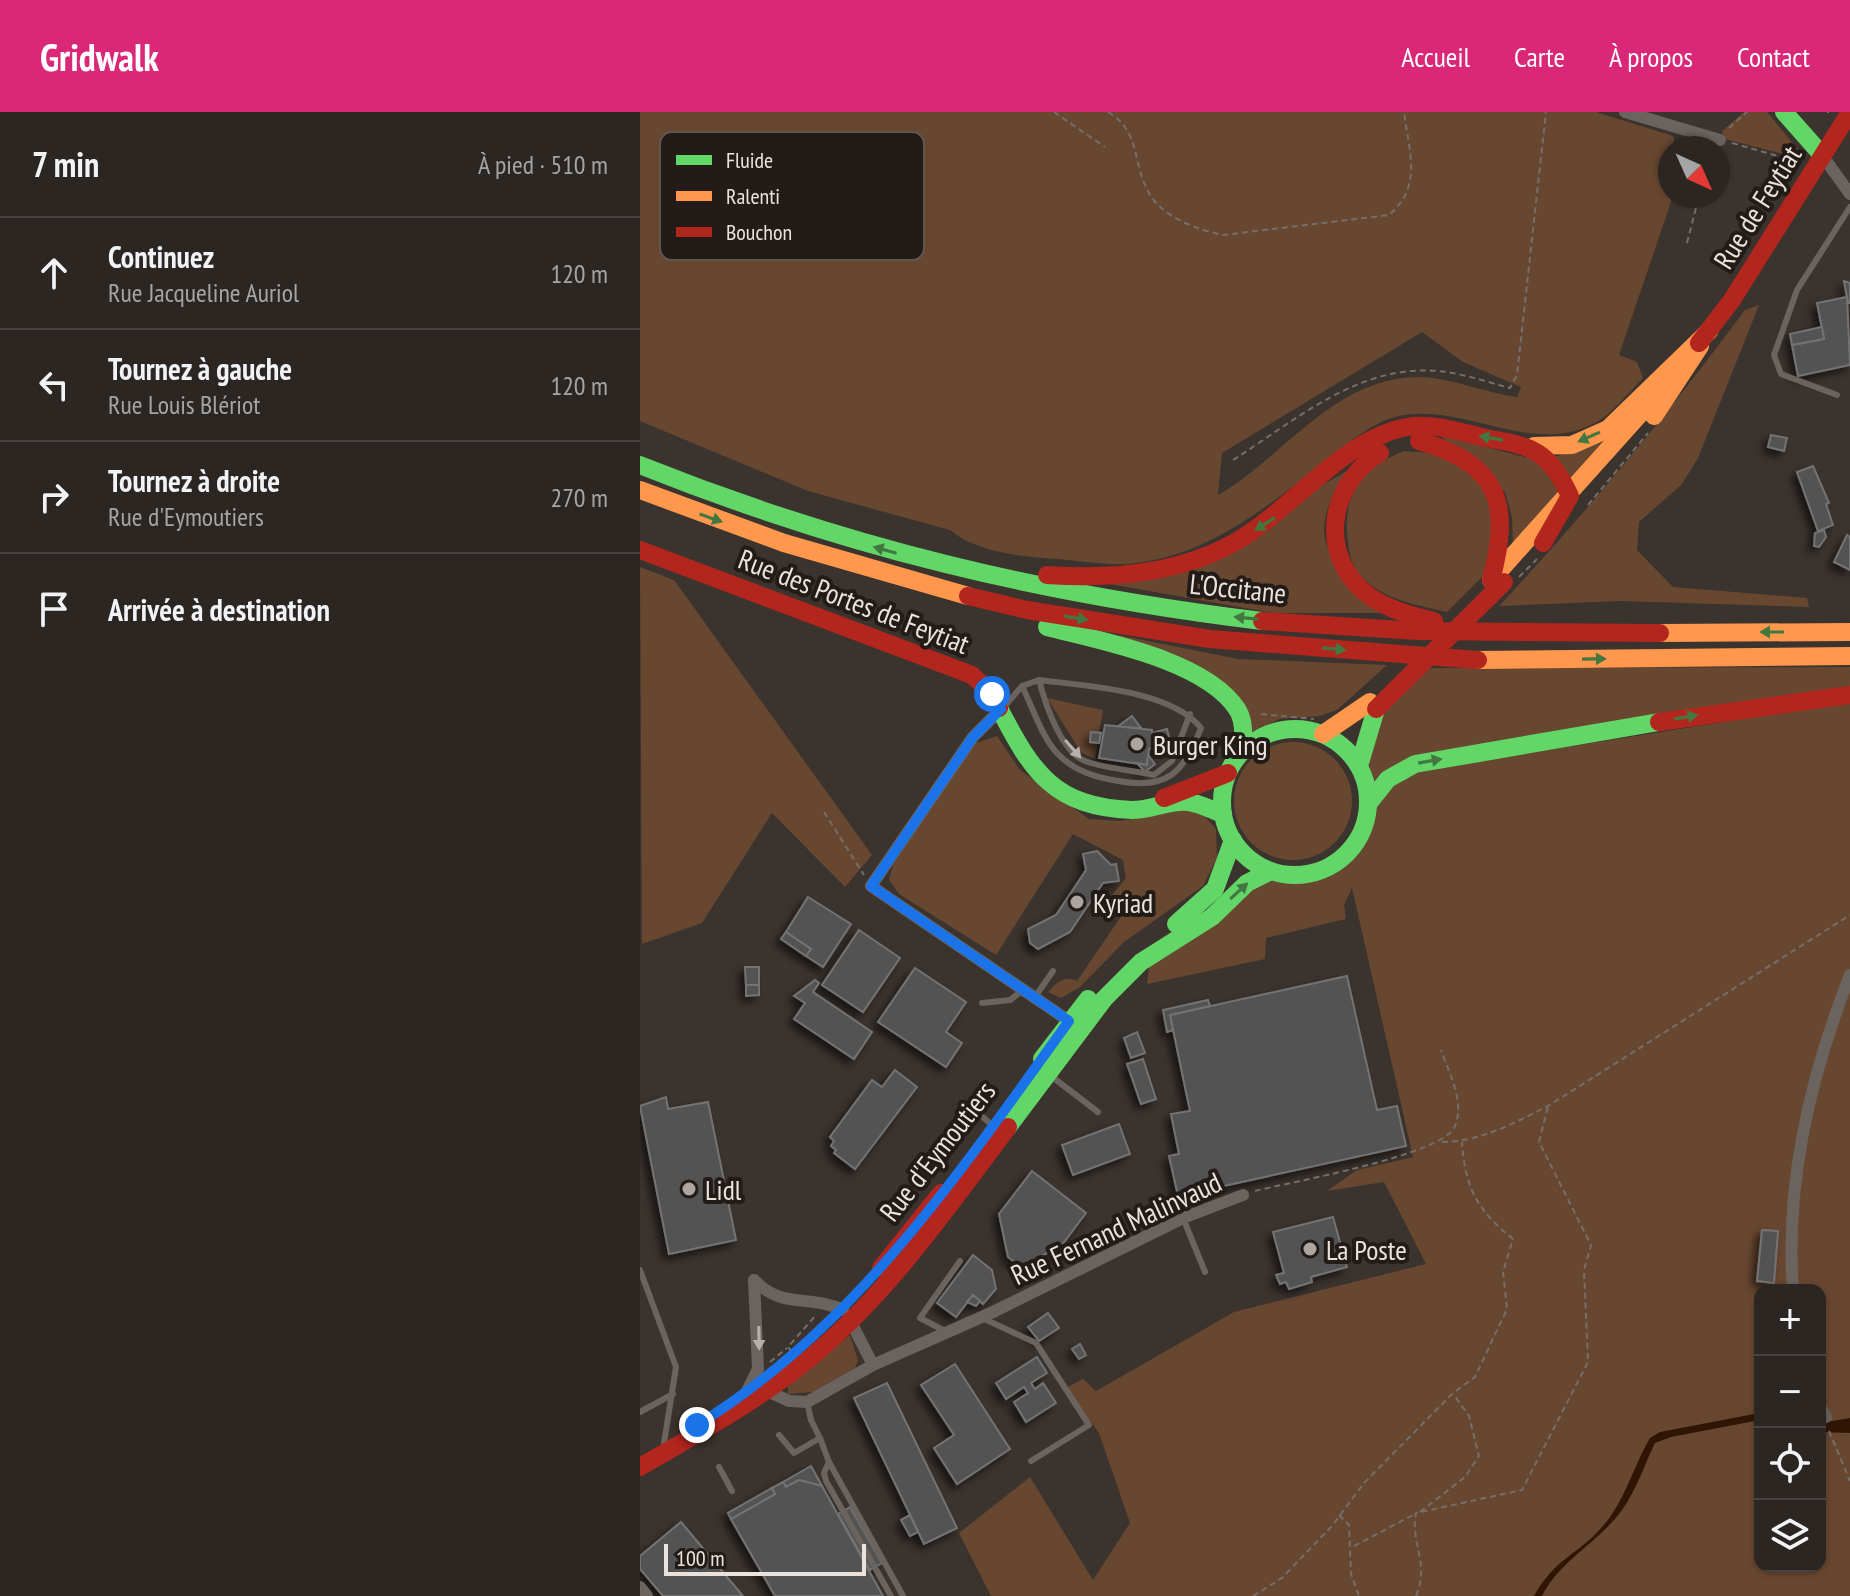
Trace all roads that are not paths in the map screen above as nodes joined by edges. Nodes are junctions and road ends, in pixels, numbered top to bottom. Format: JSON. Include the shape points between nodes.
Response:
{"nodes":[{"id":1,"x":1625,"y":112,"type":"edge"},
{"id":2,"x":1784,"y":112,"type":"edge"},
{"id":3,"x":1850,"y":112,"type":"edge"},
{"id":4,"x":1706,"y":136,"type":"edge"},
{"id":5,"x":1822,"y":155,"type":"junction"},
{"id":6,"x":1850,"y":194,"type":"edge"},
{"id":7,"x":1850,"y":207,"type":"edge"},
{"id":8,"x":1709,"y":331,"type":"junction"},
{"id":9,"x":1837,"y":395,"type":"dead end"},
{"id":10,"x":1534,"y":446,"type":"junction"},
{"id":11,"x":640,"y":465,"type":"edge"},
{"id":12,"x":640,"y":490,"type":"edge"},
{"id":13,"x":1570,"y":496,"type":"junction"},
{"id":14,"x":1543,"y":543,"type":"junction"},
{"id":15,"x":640,"y":550,"type":"edge"},
{"id":16,"x":960,"y":570,"type":"junction"},
{"id":17,"x":1498,"y":581,"type":"junction"},
{"id":18,"x":972,"y":597,"type":"junction"},
{"id":19,"x":1492,"y":631,"type":"junction"},
{"id":20,"x":1850,"y":632,"type":"edge"},
{"id":21,"x":1850,"y":656,"type":"edge"},
{"id":22,"x":1039,"y":680,"type":"junction"},
{"id":23,"x":1022,"y":686,"type":"junction"},
{"id":24,"x":1850,"y":695,"type":"edge"},
{"id":25,"x":1373,"y":705,"type":"junction"},
{"id":26,"x":1001,"y":709,"type":"junction"},
{"id":27,"x":1190,"y":714,"type":"junction"},
{"id":28,"x":1321,"y":727,"type":"junction"},
{"id":29,"x":1243,"y":751,"type":"junction"},
{"id":30,"x":1225,"y":764,"type":"junction"},
{"id":31,"x":1359,"y":766,"type":"junction"},
{"id":32,"x":1368,"y":804,"type":"junction"},
{"id":33,"x":1134,"y":810,"type":"junction"},
{"id":34,"x":1223,"y":814,"type":"junction"},
{"id":35,"x":1233,"y":840,"type":"junction"},
{"id":36,"x":1271,"y":871,"type":"junction"},
{"id":37,"x":1053,"y":971,"type":"dead end"},
{"id":38,"x":1850,"y":975,"type":"edge"},
{"id":39,"x":1029,"y":994,"type":"junction"},
{"id":40,"x":982,"y":1003,"type":"dead end"},
{"id":41,"x":1069,"y":1021,"type":"junction"},
{"id":42,"x":1048,"y":1073,"type":"junction"},
{"id":43,"x":970,"y":1106,"type":"dead end"},
{"id":44,"x":1098,"y":1112,"type":"dead end"},
{"id":45,"x":993,"y":1126,"type":"junction"},
{"id":46,"x":1243,"y":1195,"type":"road end"},
{"id":47,"x":1183,"y":1218,"type":"junction"},
{"id":48,"x":960,"y":1261,"type":"dead end"},
{"id":49,"x":640,"y":1270,"type":"edge"},
{"id":50,"x":1205,"y":1272,"type":"dead end"},
{"id":51,"x":1793,"y":1284,"type":"edge"},
{"id":52,"x":841,"y":1311,"type":"junction"},
{"id":53,"x":981,"y":1317,"type":"junction"},
{"id":54,"x":947,"y":1332,"type":"junction"},
{"id":55,"x":873,"y":1365,"type":"junction"},
{"id":56,"x":767,"y":1391,"type":"junction"},
{"id":57,"x":746,"y":1393,"type":"junction"},
{"id":58,"x":673,"y":1394,"type":"junction"},
{"id":59,"x":807,"y":1402,"type":"junction"},
{"id":60,"x":640,"y":1412,"type":"edge"},
{"id":61,"x":779,"y":1435,"type":"dead end"},
{"id":62,"x":820,"y":1438,"type":"junction"},
{"id":63,"x":664,"y":1443,"type":"junction"},
{"id":64,"x":640,"y":1457,"type":"edge"},
{"id":65,"x":1031,"y":1461,"type":"dead end"},
{"id":66,"x":829,"y":1462,"type":"junction"},
{"id":67,"x":640,"y":1467,"type":"edge"},
{"id":68,"x":719,"y":1467,"type":"dead end"},
{"id":69,"x":732,"y":1491,"type":"dead end"},
{"id":70,"x":640,"y":1587,"type":"edge"},
{"id":71,"x":647,"y":1596,"type":"edge"},
{"id":72,"x":891,"y":1596,"type":"edge"},
{"id":73,"x":903,"y":1596,"type":"edge"}],
"edges":[{"from":1,"to":4,"type":"street"},
{"from":2,"to":5,"type":"main road"},
{"from":3,"to":5,"type":"main road","name":"Rue de Feytiat"},
{"from":5,"to":6,"type":"street"},
{"from":5,"to":8,"type":"main road","name":"Rue de Feytiat"},
{"from":7,"to":9,"type":"lane","via":[[1797,290],[1774,355],[1781,374]]},
{"from":8,"to":10,"type":"main road","one_way":true,"via":[[1608,429],[1572,445]]},
{"from":8,"to":13,"type":"main road"},
{"from":8,"to":14,"type":"main road","via":[[1668,398]]},
{"from":10,"to":13,"type":"main road","via":[[1560,472]]},
{"from":10,"to":16,"type":"main road","one_way":true,"via":[[1415,426],[1359,446],[1271,521],[1226,548],[1180,565],[1085,578],[988,566]]},
{"from":16,"to":11,"type":"main road","name":"L'Occitane","one_way":true,"via":[[738,505]]},
{"from":12,"to":18,"type":"main road","name":"L'Occitane","one_way":true,"via":[[784,543]]},
{"from":13,"to":14,"type":"main road"},
{"from":13,"to":17,"type":"main road"},
{"from":14,"to":17,"type":"main road"},
{"from":15,"to":26,"type":"main road","name":"Rue des Portes de Feytiat","via":[[972,675]]},
{"from":19,"to":16,"type":"main road","name":"L'Occitane","one_way":true,"via":[[1355,628],[1227,617],[1078,595]]},
{"from":17,"to":19,"type":"main road","via":[[1503,521],[1485,472],[1465,455],[1418,441],[1365,459],[1337,505],[1334,531],[1342,561],[1357,585],[1390,608]]},
{"from":17,"to":25,"type":"main road","bridge":true},
{"from":18,"to":21,"type":"main road","name":"L'Occitane","one_way":true,"via":[[1210,639],[1470,660]]},
{"from":18,"to":29,"type":"main road","via":[[987,612],[1159,659],[1216,688],[1240,716]]},
{"from":20,"to":19,"type":"main road","name":"L'Occitane","one_way":true},
{"from":22,"to":23,"type":"lane"},
{"from":22,"to":27,"type":"lane","via":[[1158,700]]},
{"from":22,"to":27,"type":"lane","one_way":true,"via":[[1046,708],[1070,749],[1083,760],[1154,775],[1172,761]]},
{"from":23,"to":26,"type":"lane"},
{"from":23,"to":27,"type":"lane","via":[[1056,751],[1100,778],[1148,786],[1171,775],[1188,759],[1201,728]]},
{"from":32,"to":24,"type":"main road","one_way":true,"via":[[1388,779],[1415,764]]},
{"from":25,"to":28,"type":"main road"},
{"from":25,"to":31,"type":"main road"},
{"from":26,"to":33,"type":"main road","name":"Rue des Portes de Feytiat","via":[[1026,760],[1053,786],[1079,802]]},
{"from":26,"to":39,"type":"street","via":[[973,737],[871,886]]},
{"from":28,"to":29,"type":"main road","via":[[1280,730]]},
{"from":28,"to":31,"type":"main road"},
{"from":29,"to":30,"type":"main road"},
{"from":30,"to":33,"type":"main road","name":"Rue des Portes de Feytiat"},
{"from":30,"to":34,"type":"main road"},
{"from":31,"to":32,"type":"main road"},
{"from":32,"to":36,"type":"main road","via":[[1353,846],[1336,862],[1316,872]]},
{"from":33,"to":34,"type":"main road","name":"Rue des Portes de Feytiat","via":[[1187,802]]},
{"from":34,"to":35,"type":"main road"},
{"from":35,"to":36,"type":"main road","via":[[1249,859]]},
{"from":35,"to":41,"type":"main road","name":"Rue d'Eymoutiers","via":[[1223,877],[1205,904],[1126,958]]},
{"from":42,"to":36,"type":"main road","one_way":true,"via":[[1132,970],[1212,917],[1247,883]]},
{"from":37,"to":39,"type":"lane"},
{"from":38,"to":51,"type":"street","via":[[1831,1023],[1793,1182]]},
{"from":39,"to":40,"type":"lane"},
{"from":39,"to":41,"type":"street"},
{"from":41,"to":45,"type":"main road","name":"Rue d'Eymoutiers"},
{"from":42,"to":44,"type":"lane"},
{"from":42,"to":52,"type":"main road","via":[[919,1245]]},
{"from":43,"to":45,"type":"lane"},
{"from":45,"to":52,"type":"main road","name":"Rue d'Eymoutiers"},
{"from":46,"to":47,"type":"street","name":"Rue Fernand Malinvaud"},
{"from":47,"to":50,"type":"lane"},
{"from":47,"to":53,"type":"street","name":"Rue Fernand Malinvaud"},
{"from":48,"to":54,"type":"lane","via":[[920,1318]]},
{"from":49,"to":58,"type":"lane","via":[[676,1367]]},
{"from":52,"to":55,"type":"street"},
{"from":52,"to":56,"type":"main road"},
{"from":52,"to":57,"type":"main road","name":"Rue d'Eymoutiers"},
{"from":52,"to":57,"type":"street","one_way":true,"via":[[780,1299],[754,1280],[758,1369]]},
{"from":53,"to":54,"type":"street","name":"Rue Fernand Malinvaud"},
{"from":53,"to":65,"type":"lane","via":[[1036,1343],[1089,1425]]},
{"from":54,"to":55,"type":"street","name":"Rue Fernand Malinvaud"},
{"from":55,"to":59,"type":"street","name":"Rue Fernand Malinvaud"},
{"from":56,"to":59,"type":"street"},
{"from":56,"to":67,"type":"main road"},
{"from":57,"to":63,"type":"main road","name":"Rue d'Eymoutiers"},
{"from":58,"to":60,"type":"lane"},
{"from":58,"to":63,"type":"lane"},
{"from":59,"to":62,"type":"lane"},
{"from":61,"to":62,"type":"lane","via":[[794,1453]]},
{"from":62,"to":66,"type":"lane"},
{"from":63,"to":64,"type":"main road","name":"Rue d'Eymoutiers"},
{"from":66,"to":72,"type":"lane","via":[[826,1481]]},
{"from":66,"to":73,"type":"lane"},
{"from":68,"to":69,"type":"lane"},
{"from":70,"to":71,"type":"street"}]}
